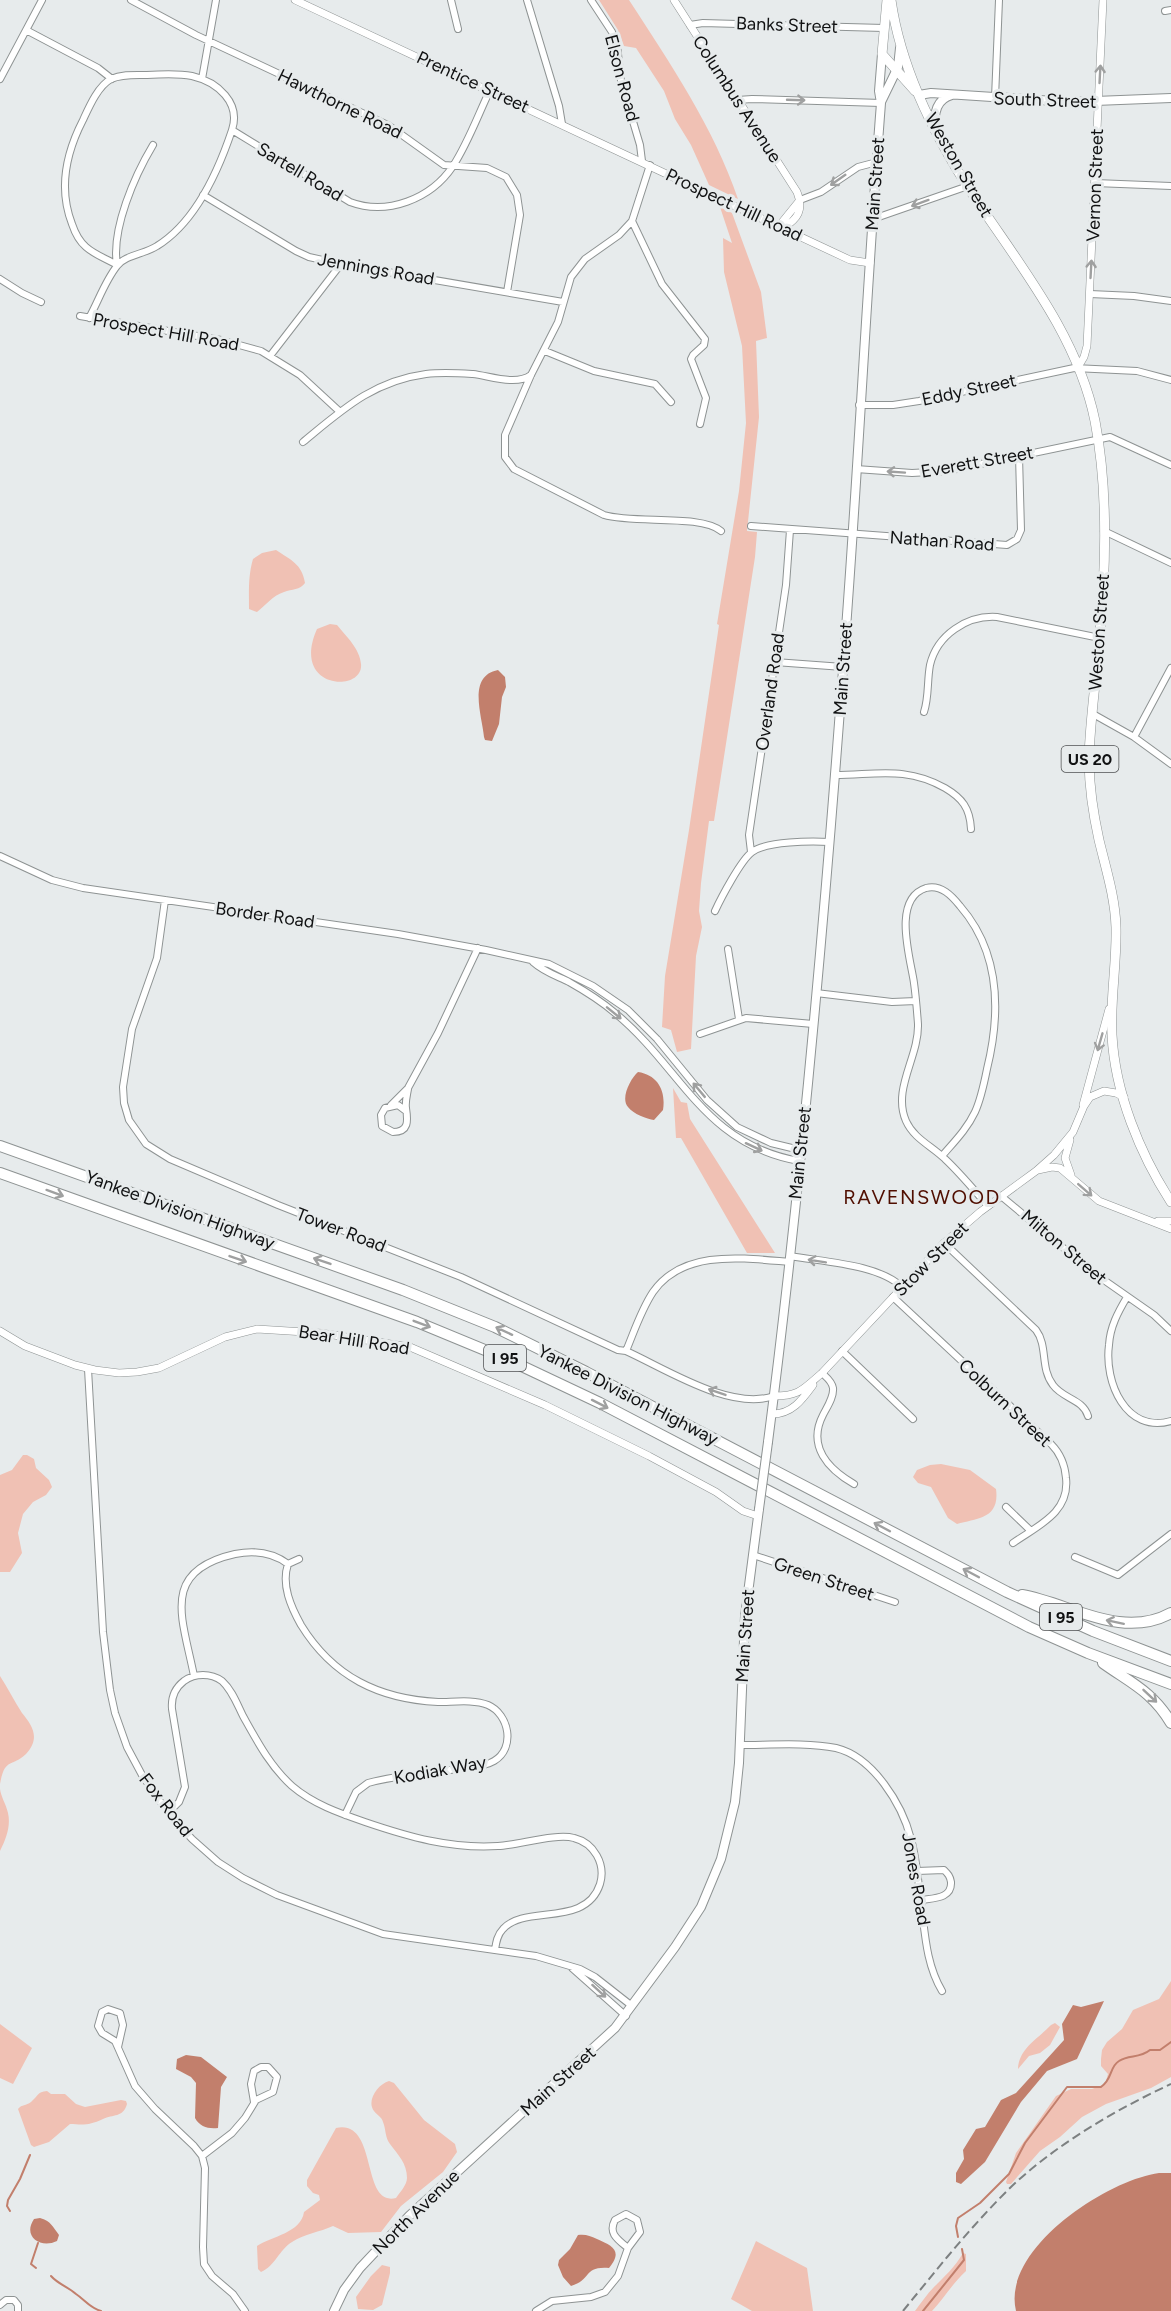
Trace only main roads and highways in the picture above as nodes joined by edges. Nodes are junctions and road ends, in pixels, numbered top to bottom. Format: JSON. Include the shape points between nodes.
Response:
{"nodes":[{"id":1,"x":889,"y":0,"type":"edge"},
{"id":2,"x":899,"y":42,"type":"junction"},
{"id":3,"x":882,"y":54,"type":"junction"},
{"id":4,"x":895,"y":67,"type":"junction"},
{"id":5,"x":909,"y":69,"type":"junction"},
{"id":6,"x":880,"y":73,"type":"junction"},
{"id":7,"x":955,"y":94,"type":"junction"},
{"id":8,"x":919,"y":95,"type":"junction"},
{"id":9,"x":1171,"y":98,"type":"edge"},
{"id":10,"x":881,"y":103,"type":"junction"},
{"id":11,"x":936,"y":128,"type":"junction"},
{"id":12,"x":0,"y":1146,"type":"edge"},
{"id":13,"x":0,"y":1173,"type":"edge"},
{"id":14,"x":1171,"y":1202,"type":"edge"},
{"id":15,"x":1008,"y":1592,"type":"junction"},
{"id":16,"x":1171,"y":1613,"type":"edge"},
{"id":17,"x":1088,"y":1653,"type":"junction"},
{"id":18,"x":1171,"y":1661,"type":"edge"},
{"id":19,"x":1171,"y":1684,"type":"edge"},
{"id":20,"x":1171,"y":1723,"type":"edge"},
{"id":21,"x":511,"y":2124,"type":"joint"},
{"id":22,"x":334,"y":2311,"type":"edge"}],
"edges":[{"from":1,"to":2,"type":"main road","name":"Main Street","number":"US 20"},
{"from":1,"to":3,"type":"main road","name":"Main Street","number":"US 20"},
{"from":2,"to":4,"type":"main road","name":"Main Street"},
{"from":2,"to":5,"type":"main road","name":"Weston Street","number":"US 20"},
{"from":3,"to":4,"type":"main road","name":"Weston Street","number":"US 20"},
{"from":3,"to":6,"type":"main road","name":"Main Street"},
{"from":4,"to":5,"type":"main road"},
{"from":4,"to":6,"type":"main road"},
{"from":4,"to":8,"type":"main road","name":"Weston Street","number":"US 20"},
{"from":4,"to":10,"type":"main road","name":"Main Street"},
{"from":5,"to":8,"type":"main road","name":"Weston Street","number":"US 20"},
{"from":6,"to":10,"type":"main road","name":"Main Street"},
{"from":7,"to":8,"type":"main road","name":"South Street"},
{"from":7,"to":9,"type":"main road","name":"South Street","via":[[1098,102]]},
{"from":7,"to":11,"type":"main road","via":[[939,103]]},
{"from":8,"to":11,"type":"main road","name":"Weston Street","number":"US 20"},
{"from":10,"to":21,"type":"main road","name":"Main Street","bridge":true,"via":[[830,842],[790,1259],[745,1616],[740,1745],[732,1818],[713,1881],[685,1933],[626,2016]]},
{"from":11,"to":14,"type":"main road","name":"Weston Street","number":"US 20","via":[[968,186],[1042,297],[1078,368],[1090,402],[1098,439],[1104,531],[1090,789],[1114,903],[1113,1045],[1124,1098],[1146,1158]]},
{"from":15,"to":12,"type":"highway","name":"Yankee Division Highway","number":"I 95","one_way":true,"via":[[484,1323],[403,1290]]},
{"from":13,"to":17,"type":"highway","name":"Yankee Division Highway","number":"I 95","one_way":true,"via":[[417,1322],[509,1360],[600,1403],[1005,1615]]},
{"from":16,"to":15,"type":"highway","one_way":true,"via":[[1148,1623],[1120,1623]]},
{"from":15,"to":18,"type":"highway","name":"Yankee Division Highway","number":"I 95"},
{"from":17,"to":19,"type":"highway","name":"Yankee Division Highway","number":"I 95"},
{"from":17,"to":20,"type":"highway","one_way":true,"via":[[1147,1692]]},
{"from":21,"to":22,"type":"main road","name":"North Avenue","via":[[372,2254]]}]}
